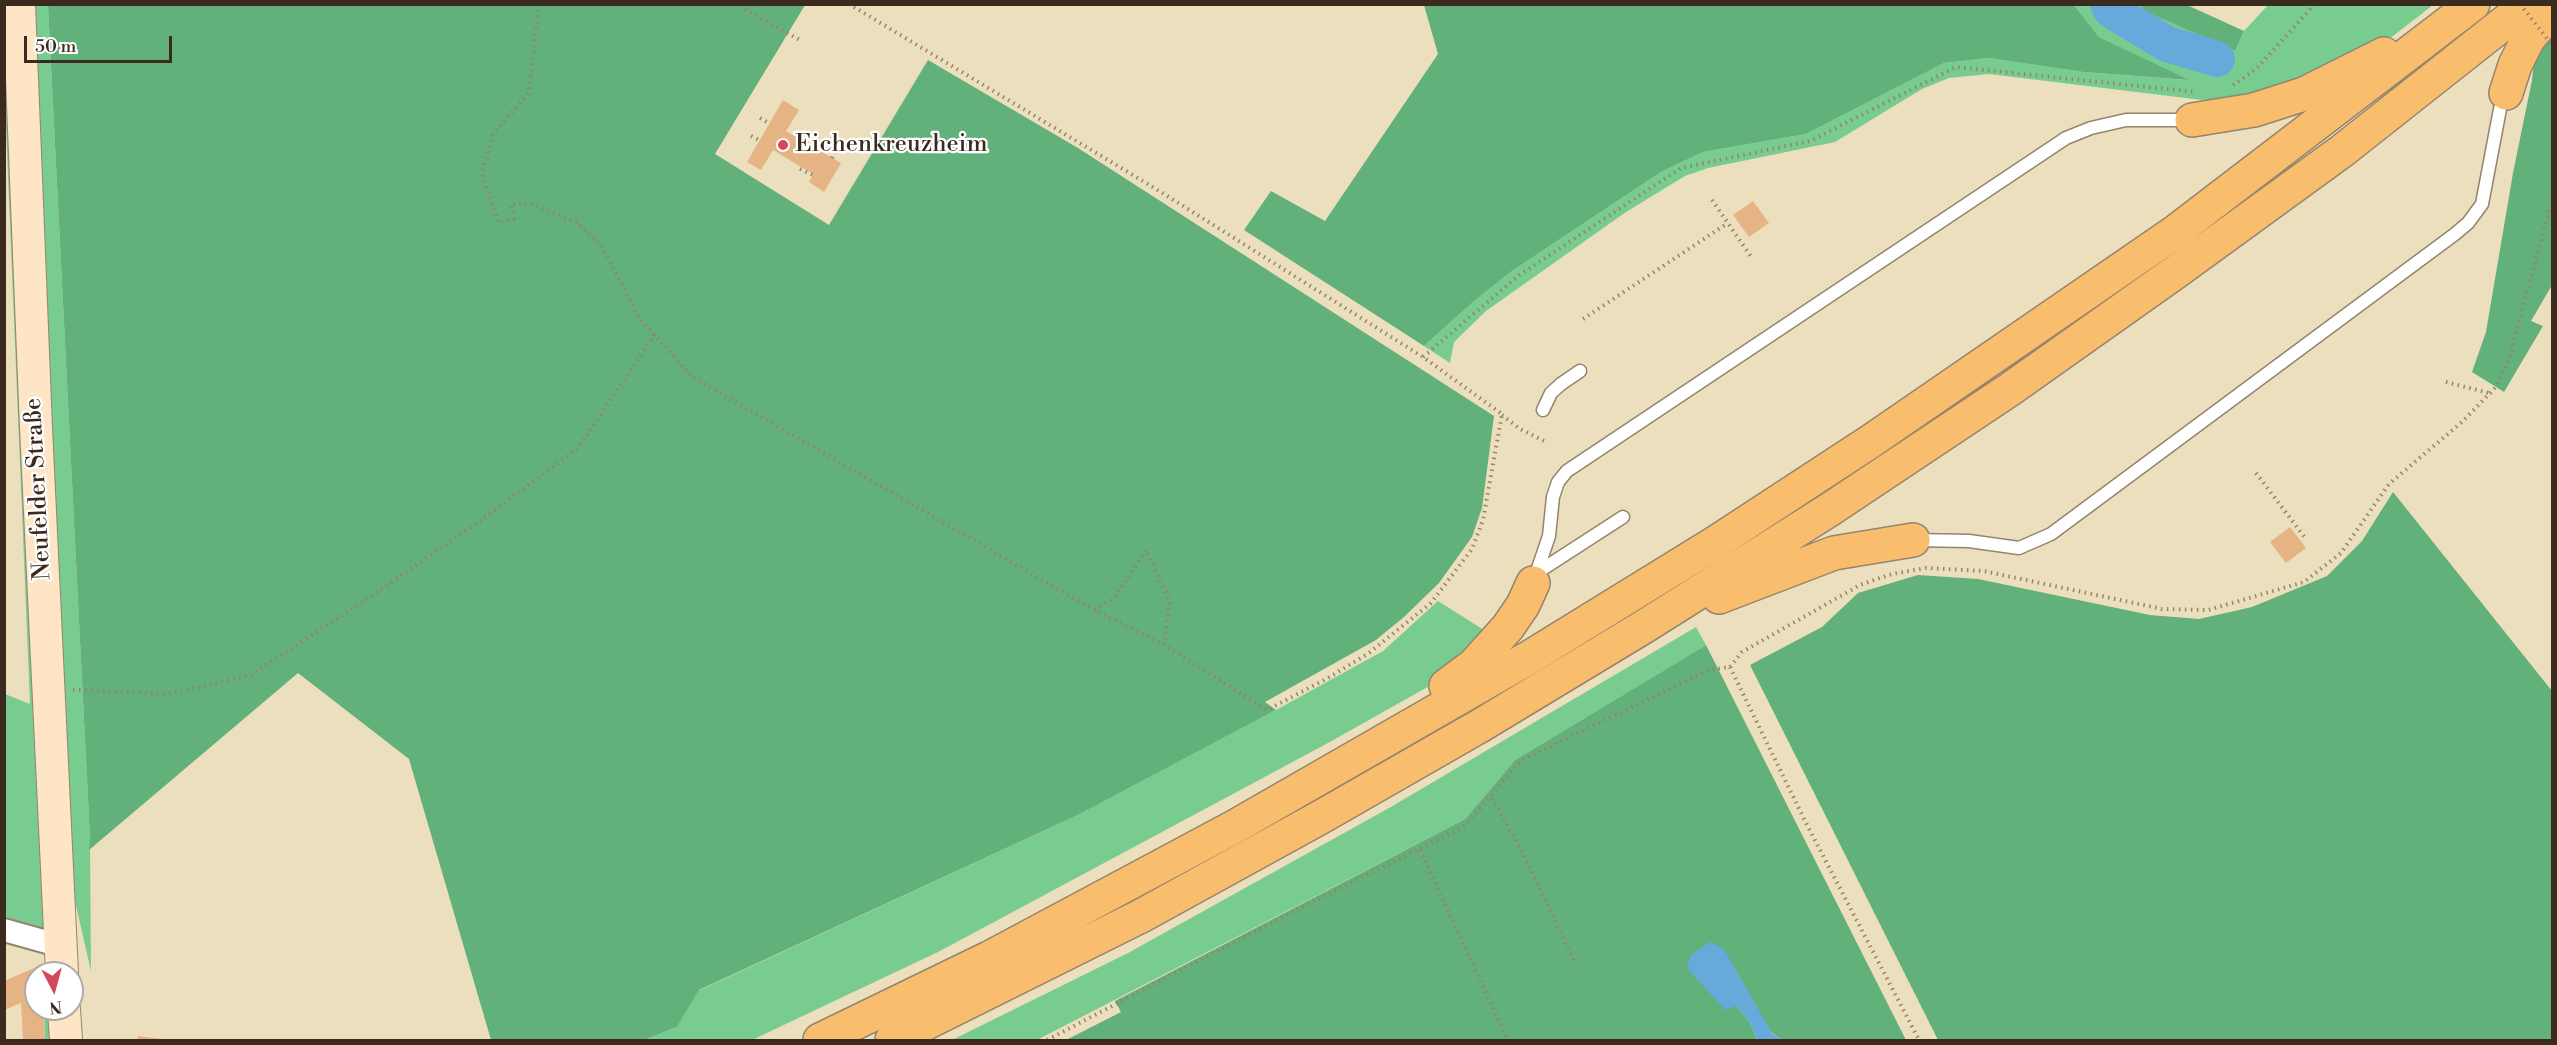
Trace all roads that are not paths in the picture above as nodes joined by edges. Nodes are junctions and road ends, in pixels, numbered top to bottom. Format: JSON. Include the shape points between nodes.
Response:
{"nodes":[{"id":1,"x":19,"y":4,"type":"edge"},
{"id":2,"x":2528,"y":4,"type":"edge"},
{"id":3,"x":2464,"y":11,"type":"edge"},
{"id":4,"x":2553,"y":11,"type":"edge"},
{"id":5,"x":2506,"y":93,"type":"joint"},
{"id":6,"x":2196,"y":106,"type":"joint"},
{"id":7,"x":1580,"y":370,"type":"dead end"},
{"id":8,"x":1543,"y":410,"type":"dead end"},
{"id":9,"x":1623,"y":517,"type":"dead end"},
{"id":10,"x":1913,"y":540,"type":"joint"},
{"id":11,"x":1536,"y":578,"type":"junction"},
{"id":12,"x":1645,"y":626,"type":"junction"},
{"id":13,"x":1339,"y":767,"type":"junction"},
{"id":14,"x":4,"y":930,"type":"edge"},
{"id":15,"x":62,"y":959,"type":"edge"},
{"id":16,"x":65,"y":1021,"type":"edge"},
{"id":17,"x":66,"y":1041,"type":"edge"},
{"id":18,"x":820,"y":1041,"type":"edge"},
{"id":19,"x":892,"y":1041,"type":"edge"}],
"edges":[{"from":1,"to":15,"type":"main road","name":"Neufelder Straße"},
{"from":2,"to":12,"type":"highway","via":[[2342,151],[2009,390]]},
{"from":3,"to":6,"type":"highway","via":[[2304,94],[2254,110]]},
{"from":3,"to":13,"type":"highway","via":[[2175,232],[1871,441],[1530,657]]},
{"from":4,"to":5,"type":"highway","via":[[2528,39]]},
{"from":5,"to":10,"type":"lane","via":[[2482,204],[2455,234],[2051,534],[2019,548],[1970,541]]},
{"from":6,"to":11,"type":"lane","via":[[2091,128],[2067,138],[1567,471],[1553,497],[1549,536]]},
{"from":7,"to":8,"type":"lane","via":[[1551,393]]},
{"from":9,"to":11,"type":"lane"},
{"from":10,"to":12,"type":"highway","via":[[1834,553]]},
{"from":11,"to":13,"type":"highway","via":[[1508,627],[1474,665]]},
{"from":12,"to":19,"type":"highway","via":[[1301,828],[1141,916]]},
{"from":13,"to":18,"type":"highway","via":[[1010,947]]},
{"from":14,"to":15,"type":"street"},
{"from":16,"to":17,"type":"main road"}]}
